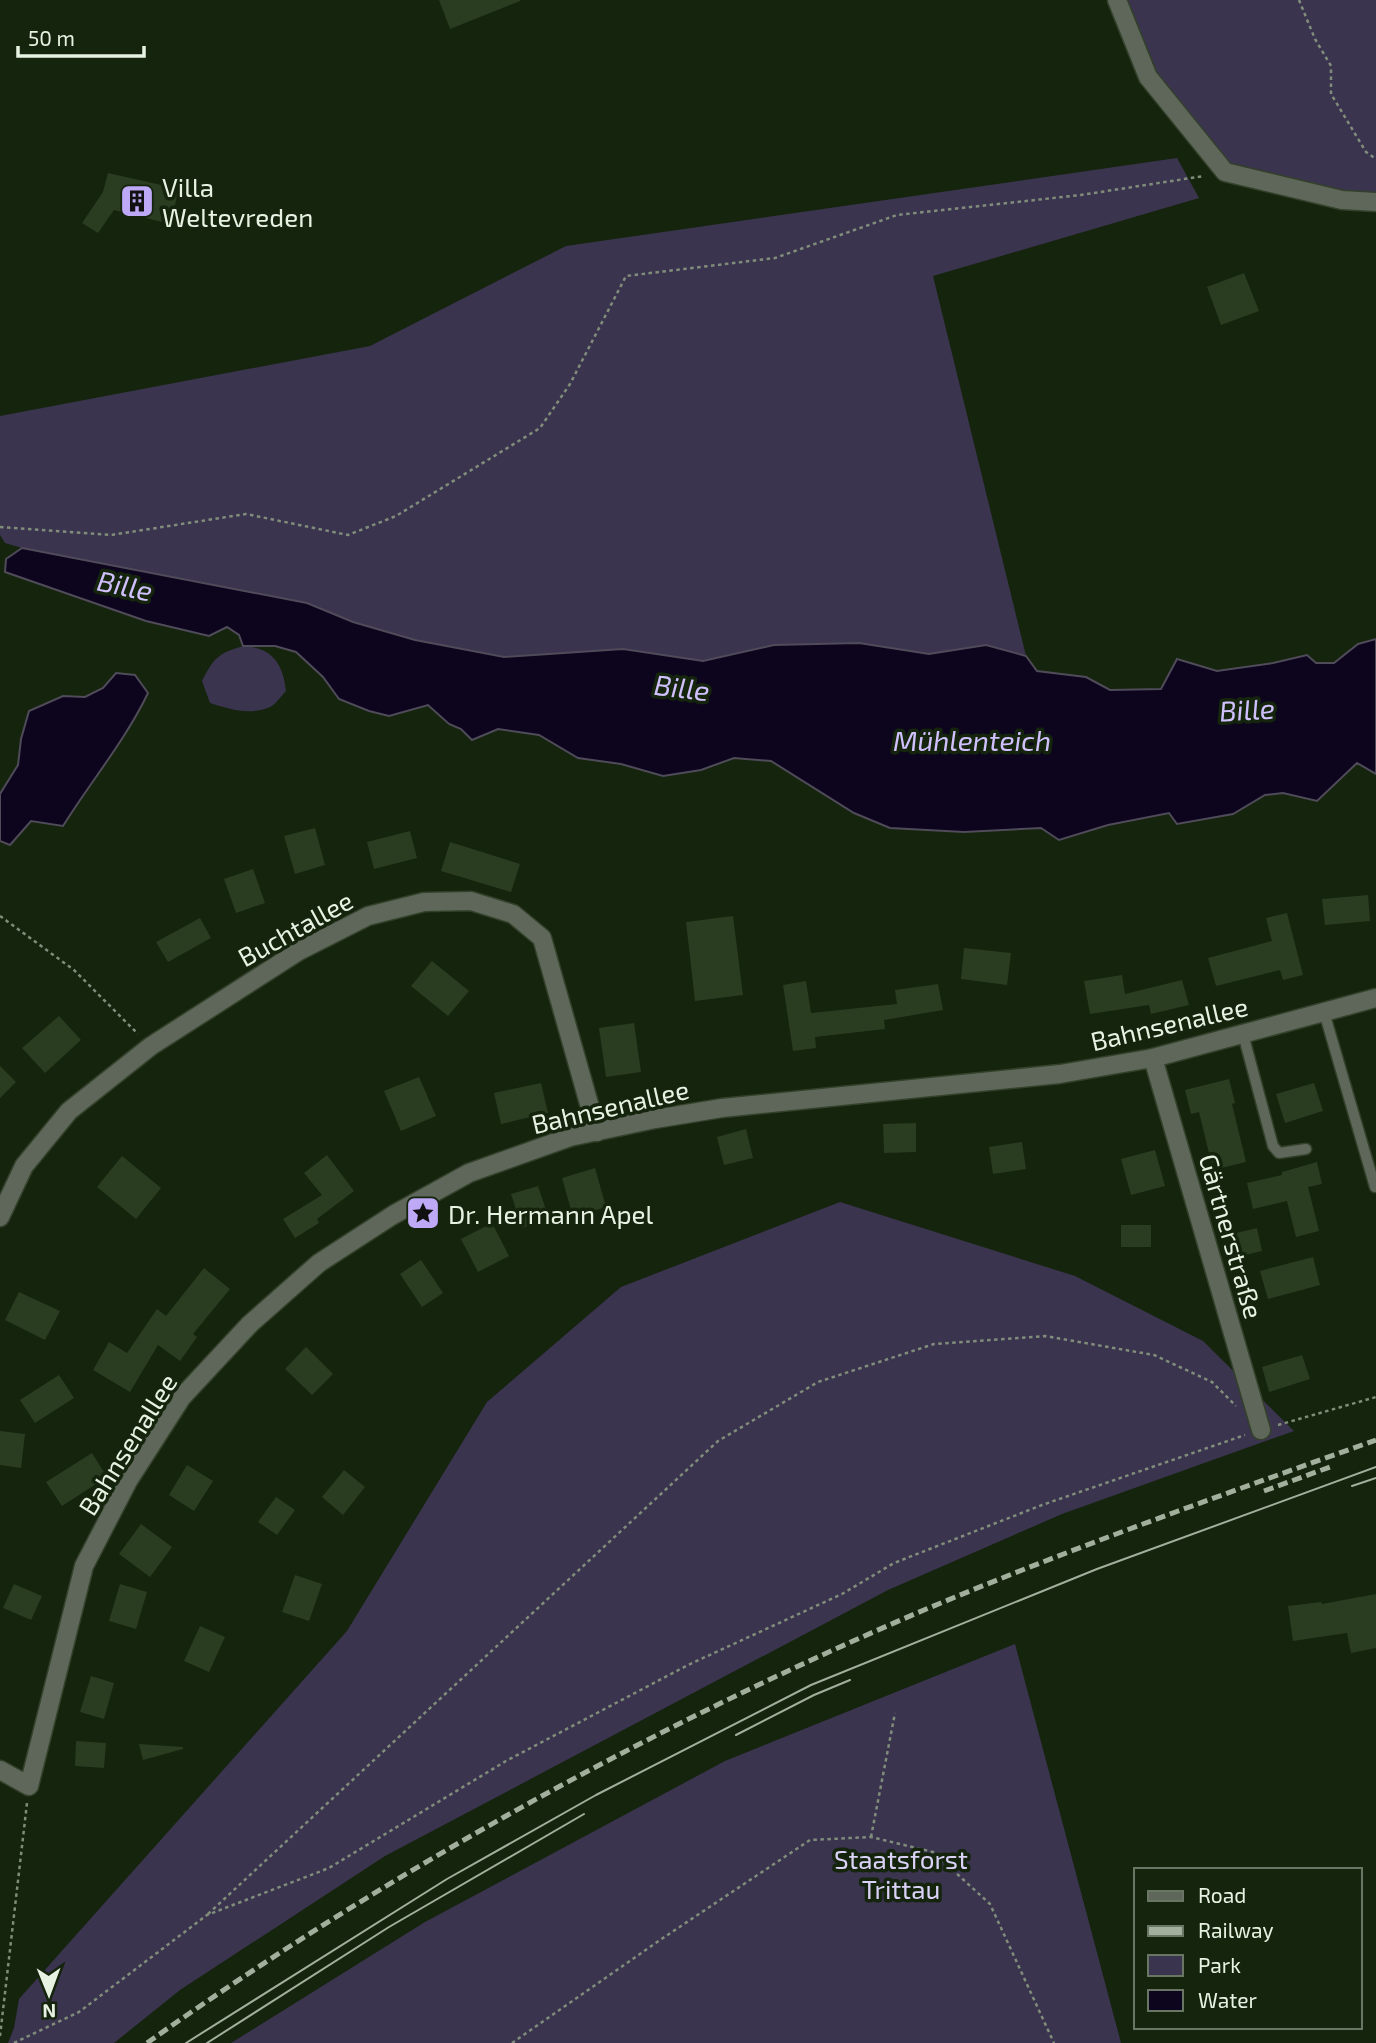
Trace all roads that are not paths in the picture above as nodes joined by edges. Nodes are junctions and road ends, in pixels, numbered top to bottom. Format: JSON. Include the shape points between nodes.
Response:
{"nodes":[{"id":1,"x":1117,"y":0,"type":"edge"},
{"id":2,"x":1376,"y":202,"type":"edge"},
{"id":3,"x":1376,"y":998,"type":"edge"},
{"id":4,"x":1324,"y":1012,"type":"junction"},
{"id":5,"x":1243,"y":1034,"type":"junction"},
{"id":6,"x":1153,"y":1058,"type":"junction"},
{"id":7,"x":597,"y":1132,"type":"junction"},
{"id":8,"x":1306,"y":1149,"type":"dead end"},
{"id":9,"x":1375,"y":1187,"type":"edge"},
{"id":10,"x":0,"y":1217,"type":"edge"},
{"id":11,"x":1261,"y":1430,"type":"road end"},
{"id":12,"x":0,"y":1770,"type":"edge"}],
"edges":[{"from":1,"to":2,"type":"street","via":[[1148,77],[1225,173],[1342,200]]},
{"from":3,"to":4,"type":"street","name":"Bahnsenallee"},
{"from":4,"to":5,"type":"street","name":"Bahnsenallee"},
{"from":4,"to":9,"type":"lane"},
{"from":5,"to":6,"type":"street","name":"Bahnsenallee"},
{"from":5,"to":8,"type":"lane","via":[[1273,1146],[1279,1153]]},
{"from":6,"to":7,"type":"street","name":"Bahnsenallee","via":[[1060,1074],[722,1108]]},
{"from":6,"to":11,"type":"street","name":"Gärtnerstraße"},
{"from":7,"to":10,"type":"street","name":"Buchtallee","via":[[542,938],[513,914],[471,901],[424,902],[368,916],[299,951],[151,1046],[69,1111],[24,1166]]},
{"from":7,"to":12,"type":"street","name":"Bahnsenallee","via":[[469,1173],[319,1264],[250,1324],[182,1397],[128,1481],[84,1566],[29,1786]]}]}
